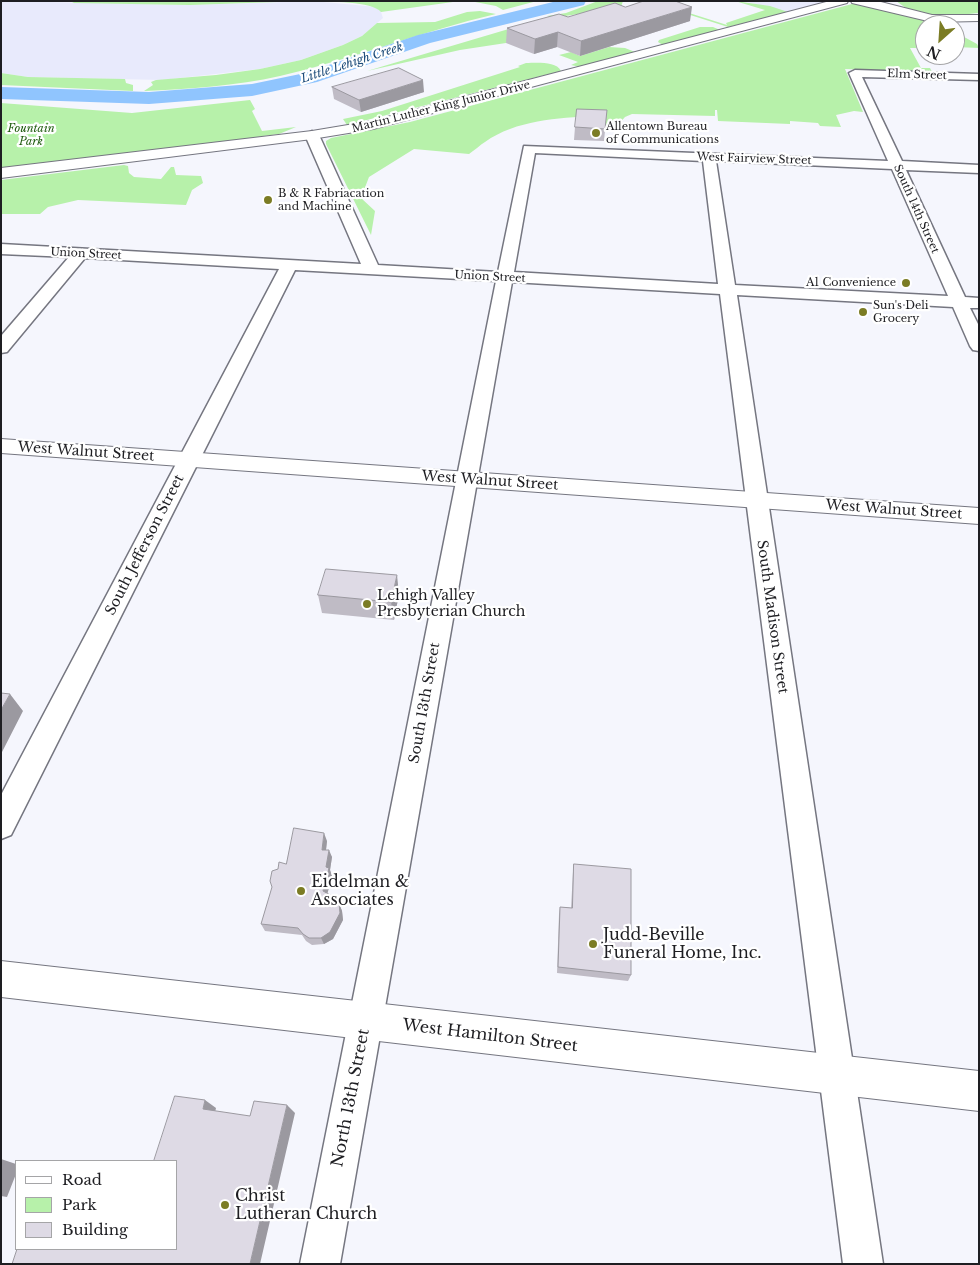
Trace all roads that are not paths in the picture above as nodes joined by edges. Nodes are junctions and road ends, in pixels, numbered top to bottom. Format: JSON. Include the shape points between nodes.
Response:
{"nodes":[{"id":1,"x":843,"y":1,"type":"edge"},
{"id":2,"x":856,"y":1,"type":"edge"},
{"id":3,"x":888,"y":5,"type":"edge"},
{"id":4,"x":979,"y":17,"type":"edge"},
{"id":5,"x":855,"y":72,"type":"joint"},
{"id":6,"x":979,"y":77,"type":"edge"},
{"id":7,"x":312,"y":135,"type":"junction"},
{"id":8,"x":529,"y":149,"type":"joint"},
{"id":9,"x":709,"y":157,"type":"junction"},
{"id":10,"x":896,"y":165,"type":"junction"},
{"id":11,"x":979,"y":169,"type":"edge"},
{"id":12,"x":1,"y":174,"type":"edge"},
{"id":13,"x":1,"y":249,"type":"edge"},
{"id":14,"x":80,"y":254,"type":"junction"},
{"id":15,"x":289,"y":266,"type":"junction"},
{"id":16,"x":372,"y":270,"type":"junction"},
{"id":17,"x":504,"y":277,"type":"junction"},
{"id":18,"x":727,"y":289,"type":"junction"},
{"id":19,"x":958,"y":302,"type":"junction"},
{"id":20,"x":979,"y":303,"type":"edge"},
{"id":21,"x":1,"y":321,"type":"edge"},
{"id":22,"x":23,"y":322,"type":"junction"},
{"id":23,"x":979,"y":346,"type":"edge"},
{"id":24,"x":1,"y":348,"type":"edge"},
{"id":25,"x":1,"y":446,"type":"edge"},
{"id":26,"x":189,"y":460,"type":"junction"},
{"id":27,"x":466,"y":479,"type":"junction"},
{"id":28,"x":756,"y":500,"type":"junction"},
{"id":29,"x":979,"y":516,"type":"edge"},
{"id":30,"x":1,"y":824,"type":"edge"},
{"id":31,"x":1,"y":979,"type":"edge"},
{"id":32,"x":366,"y":1021,"type":"junction"},
{"id":33,"x":837,"y":1076,"type":"junction"},
{"id":34,"x":979,"y":1091,"type":"edge"},
{"id":35,"x":320,"y":1264,"type":"edge"},
{"id":36,"x":863,"y":1264,"type":"edge"}],
"edges":[{"from":1,"to":7,"type":"main road","name":"Martin Luther King Junior Drive","via":[[397,120]]},
{"from":2,"to":3,"type":"main road"},
{"from":3,"to":4,"type":"main road","via":[[914,15],[953,20]]},
{"from":5,"to":6,"type":"street","name":"Elm Street"},
{"from":5,"to":10,"type":"street","name":"South 14th Street"},
{"from":7,"to":12,"type":"main road","name":"Martin Luther King Junior Drive"},
{"from":7,"to":16,"type":"street"},
{"from":8,"to":9,"type":"street","name":"West Fairview Street"},
{"from":8,"to":17,"type":"street","name":"South 13th Street"},
{"from":9,"to":10,"type":"street","name":"West Fairview Street"},
{"from":9,"to":18,"type":"street","name":"South Madison Street"},
{"from":10,"to":11,"type":"street","name":"West Fairview Street"},
{"from":10,"to":19,"type":"street","name":"South 14th Street"},
{"from":13,"to":14,"type":"street","name":"Union Street"},
{"from":14,"to":15,"type":"street","name":"Union Street"},
{"from":14,"to":22,"type":"street"},
{"from":15,"to":16,"type":"street","name":"Union Street"},
{"from":15,"to":26,"type":"street","name":"South Jefferson Street"},
{"from":16,"to":17,"type":"street","name":"Union Street"},
{"from":17,"to":18,"type":"street","name":"Union Street"},
{"from":17,"to":27,"type":"street","name":"South 13th Street"},
{"from":18,"to":19,"type":"street","name":"Union Street"},
{"from":18,"to":28,"type":"street","name":"South Madison Street"},
{"from":19,"to":20,"type":"street","name":"Union Street"},
{"from":19,"to":23,"type":"street","name":"South 14th Street"},
{"from":21,"to":22,"type":"street"},
{"from":22,"to":24,"type":"street"},
{"from":25,"to":26,"type":"main road","name":"West Walnut Street"},
{"from":26,"to":27,"type":"main road","name":"West Walnut Street"},
{"from":26,"to":30,"type":"street","name":"South Jefferson Street"},
{"from":27,"to":28,"type":"main road","name":"West Walnut Street"},
{"from":27,"to":32,"type":"street","name":"South 13th Street"},
{"from":28,"to":29,"type":"main road","name":"West Walnut Street"},
{"from":28,"to":33,"type":"street","name":"South Madison Street"},
{"from":31,"to":32,"type":"main road","name":"West Hamilton Street"},
{"from":32,"to":33,"type":"main road","name":"West Hamilton Street"},
{"from":32,"to":35,"type":"street","name":"North 13th Street"},
{"from":33,"to":34,"type":"main road","name":"West Hamilton Street"},
{"from":33,"to":36,"type":"street","name":"South Madison Street"}]}
